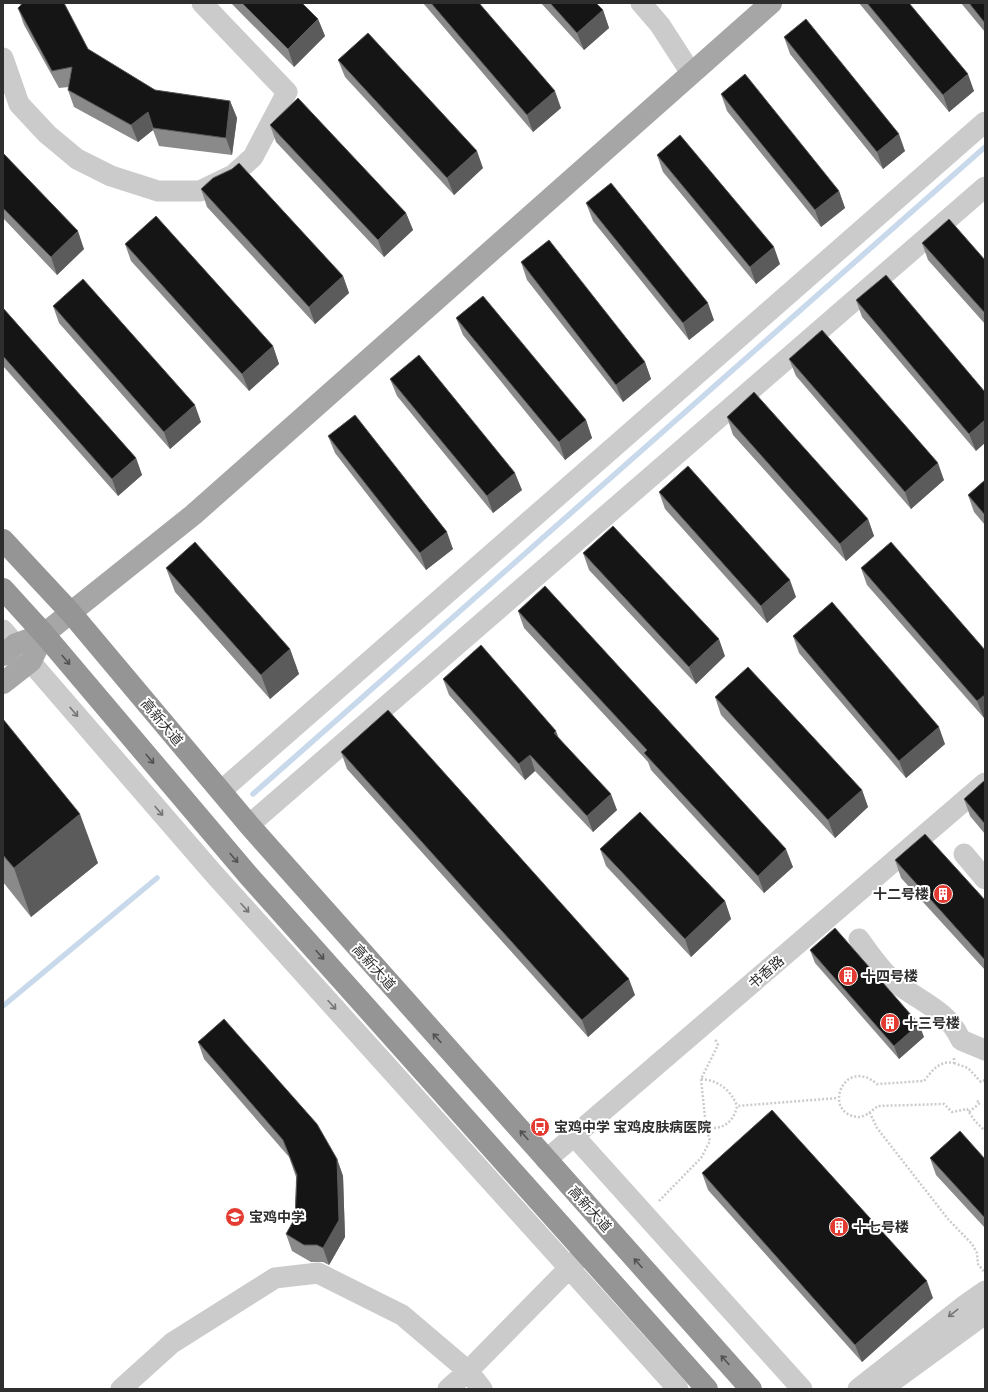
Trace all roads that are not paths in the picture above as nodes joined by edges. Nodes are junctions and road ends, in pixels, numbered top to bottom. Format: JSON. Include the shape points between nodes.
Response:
{"nodes":[{"id":1,"x":202,"y":3,"type":"edge"},
{"id":2,"x":641,"y":3,"type":"edge"},
{"id":3,"x":771,"y":3,"type":"edge"},
{"id":4,"x":3,"y":58,"type":"edge"},
{"id":5,"x":691,"y":74,"type":"junction"},
{"id":6,"x":985,"y":122,"type":"edge"},
{"id":7,"x":985,"y":187,"type":"edge"},
{"id":8,"x":3,"y":540,"type":"edge"},
{"id":9,"x":3,"y":589,"type":"edge"},
{"id":10,"x":71,"y":613,"type":"junction"},
{"id":11,"x":44,"y":634,"type":"junction"},
{"id":12,"x":7,"y":643,"type":"edge"},
{"id":13,"x":31,"y":660,"type":"junction"},
{"id":14,"x":3,"y":683,"type":"edge"},
{"id":15,"x":985,"y":783,"type":"edge"},
{"id":16,"x":221,"y":792,"type":"junction"},
{"id":17,"x":249,"y":825,"type":"junction"},
{"id":18,"x":964,"y":854,"type":"dead end"},
{"id":19,"x":985,"y":879,"type":"edge"},
{"id":20,"x":859,"y":940,"type":"dead end"},
{"id":21,"x":985,"y":1050,"type":"edge"},
{"id":22,"x":575,"y":1137,"type":"junction"},
{"id":23,"x":546,"y":1160,"type":"junction"},
{"id":24,"x":585,"y":1251,"type":"junction"},
{"id":25,"x":570,"y":1269,"type":"junction"},
{"id":26,"x":985,"y":1291,"type":"edge"},
{"id":27,"x":985,"y":1314,"type":"edge"},
{"id":28,"x":468,"y":1371,"type":"junction"},
{"id":29,"x":121,"y":1389,"type":"edge"},
{"id":30,"x":448,"y":1389,"type":"edge"},
{"id":31,"x":482,"y":1389,"type":"edge"},
{"id":32,"x":678,"y":1389,"type":"edge"},
{"id":33,"x":707,"y":1389,"type":"edge"},
{"id":34,"x":751,"y":1389,"type":"edge"},
{"id":35,"x":802,"y":1389,"type":"edge"},
{"id":36,"x":858,"y":1389,"type":"edge"},
{"id":37,"x":882,"y":1389,"type":"edge"}],
"edges":[{"from":1,"to":4,"type":"street","via":[[287,92],[253,157],[233,175],[200,191],[158,191],[111,176],[77,159],[47,134],[19,104]]},
{"from":2,"to":5,"type":"street","via":[[660,25]]},
{"from":3,"to":5,"type":"main road"},
{"from":5,"to":10,"type":"main road","via":[[199,510]]},
{"from":6,"to":16,"type":"street"},
{"from":7,"to":17,"type":"street"},
{"from":8,"to":10,"type":"highway","name":"高新大道"},
{"from":9,"to":11,"type":"highway"},
{"from":10,"to":11,"type":"main road"},
{"from":10,"to":16,"type":"highway","name":"高新大道"},
{"from":11,"to":12,"type":"main road"},
{"from":11,"to":13,"type":"main road"},
{"from":11,"to":24,"type":"highway","one_way":true,"via":[[248,875]]},
{"from":12,"to":13,"type":"street"},
{"from":13,"to":14,"type":"main road"},
{"from":13,"to":25,"type":"street","one_way":true,"via":[[98,742],[214,874]]},
{"from":15,"to":22,"type":"street","name":"书香路"},
{"from":16,"to":17,"type":"highway","name":"高新大道"},
{"from":23,"to":17,"type":"highway","name":"高新大道","one_way":true},
{"from":18,"to":19,"type":"street"},
{"from":20,"to":21,"type":"street","via":[[894,982],[940,1011],[955,1027],[962,1040]]},
{"from":22,"to":23,"type":"street","name":"书香路"},
{"from":22,"to":35,"type":"street"},
{"from":34,"to":23,"type":"highway","name":"高新大道","one_way":true},
{"from":24,"to":25,"type":"street"},
{"from":24,"to":33,"type":"highway"},
{"from":25,"to":28,"type":"street"},
{"from":25,"to":32,"type":"street"},
{"from":26,"to":36,"type":"street","one_way":true},
{"from":27,"to":37,"type":"street"},
{"from":28,"to":29,"type":"street","via":[[402,1315],[318,1273],[275,1278],[172,1343]]},
{"from":28,"to":30,"type":"street"},
{"from":28,"to":31,"type":"street"}]}
